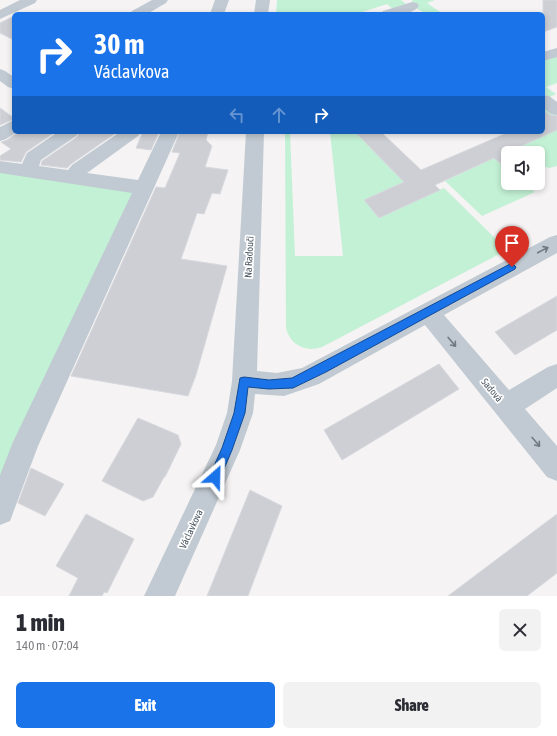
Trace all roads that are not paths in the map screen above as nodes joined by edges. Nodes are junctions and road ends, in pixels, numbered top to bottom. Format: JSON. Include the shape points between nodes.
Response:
{"nodes":[{"id":1,"x":30,"y":0,"type":"edge"},
{"id":2,"x":159,"y":0,"type":"edge"},
{"id":3,"x":222,"y":0,"type":"edge"},
{"id":4,"x":263,"y":0,"type":"edge"},
{"id":5,"x":411,"y":3,"type":"edge"},
{"id":6,"x":140,"y":12,"type":"edge"},
{"id":7,"x":218,"y":12,"type":"edge"},
{"id":8,"x":261,"y":12,"type":"edge"},
{"id":9,"x":392,"y":12,"type":"edge"},
{"id":10,"x":421,"y":12,"type":"edge"},
{"id":11,"x":0,"y":15,"type":"edge"},
{"id":12,"x":557,"y":52,"type":"edge"},
{"id":13,"x":545,"y":56,"type":"edge"},
{"id":14,"x":0,"y":74,"type":"edge"},
{"id":15,"x":12,"y":83,"type":"edge"},
{"id":16,"x":12,"y":85,"type":"edge"},
{"id":17,"x":0,"y":93,"type":"edge"},
{"id":18,"x":545,"y":101,"type":"edge"},
{"id":19,"x":557,"y":110,"type":"edge"},
{"id":20,"x":12,"y":127,"type":"edge"},
{"id":21,"x":67,"y":134,"type":"edge"},
{"id":22,"x":129,"y":134,"type":"edge"},
{"id":23,"x":169,"y":134,"type":"edge"},
{"id":24,"x":255,"y":134,"type":"edge"},
{"id":25,"x":0,"y":135,"type":"edge"},
{"id":26,"x":0,"y":167,"type":"edge"},
{"id":27,"x":28,"y":171,"type":"junction"},
{"id":28,"x":73,"y":178,"type":"junction"},
{"id":29,"x":144,"y":188,"type":"junction"},
{"id":30,"x":557,"y":243,"type":"edge"},
{"id":31,"x":428,"y":312,"type":"junction"},
{"id":32,"x":557,"y":375,"type":"edge"},
{"id":33,"x":244,"y":381,"type":"junction"},
{"id":34,"x":506,"y":406,"type":"junction"},
{"id":35,"x":557,"y":467,"type":"edge"},
{"id":36,"x":0,"y":511,"type":"edge"},
{"id":37,"x":159,"y":596,"type":"edge"}],
"edges":[{"from":1,"to":11,"type":"street"},
{"from":2,"to":6,"type":"street"},
{"from":3,"to":7,"type":"street"},
{"from":4,"to":8,"type":"street"},
{"from":5,"to":9,"type":"street"},
{"from":5,"to":10,"type":"street"},
{"from":12,"to":13,"type":"street"},
{"from":14,"to":15,"type":"street"},
{"from":16,"to":17,"type":"street"},
{"from":18,"to":19,"type":"street"},
{"from":20,"to":25,"type":"street"},
{"from":21,"to":27,"type":"street","via":[[32,157]]},
{"from":22,"to":28,"type":"street","via":[[78,170]]},
{"from":23,"to":29,"type":"street"},
{"from":24,"to":33,"type":"street","name":"Na Radouči"},
{"from":26,"to":27,"type":"street"},
{"from":27,"to":28,"type":"street"},
{"from":28,"to":29,"type":"street"},
{"from":29,"to":36,"type":"street","via":[[26,442]]},
{"from":31,"to":30,"type":"street","one_way":true},
{"from":31,"to":33,"type":"street","via":[[293,383],[275,385]]},
{"from":31,"to":34,"type":"street","name":"Sadová","one_way":true},
{"from":32,"to":34,"type":"street"},
{"from":33,"to":37,"type":"street","name":"Václavkova","via":[[240,413],[227,450]]},
{"from":34,"to":35,"type":"street","name":"Sadová","one_way":true}]}
